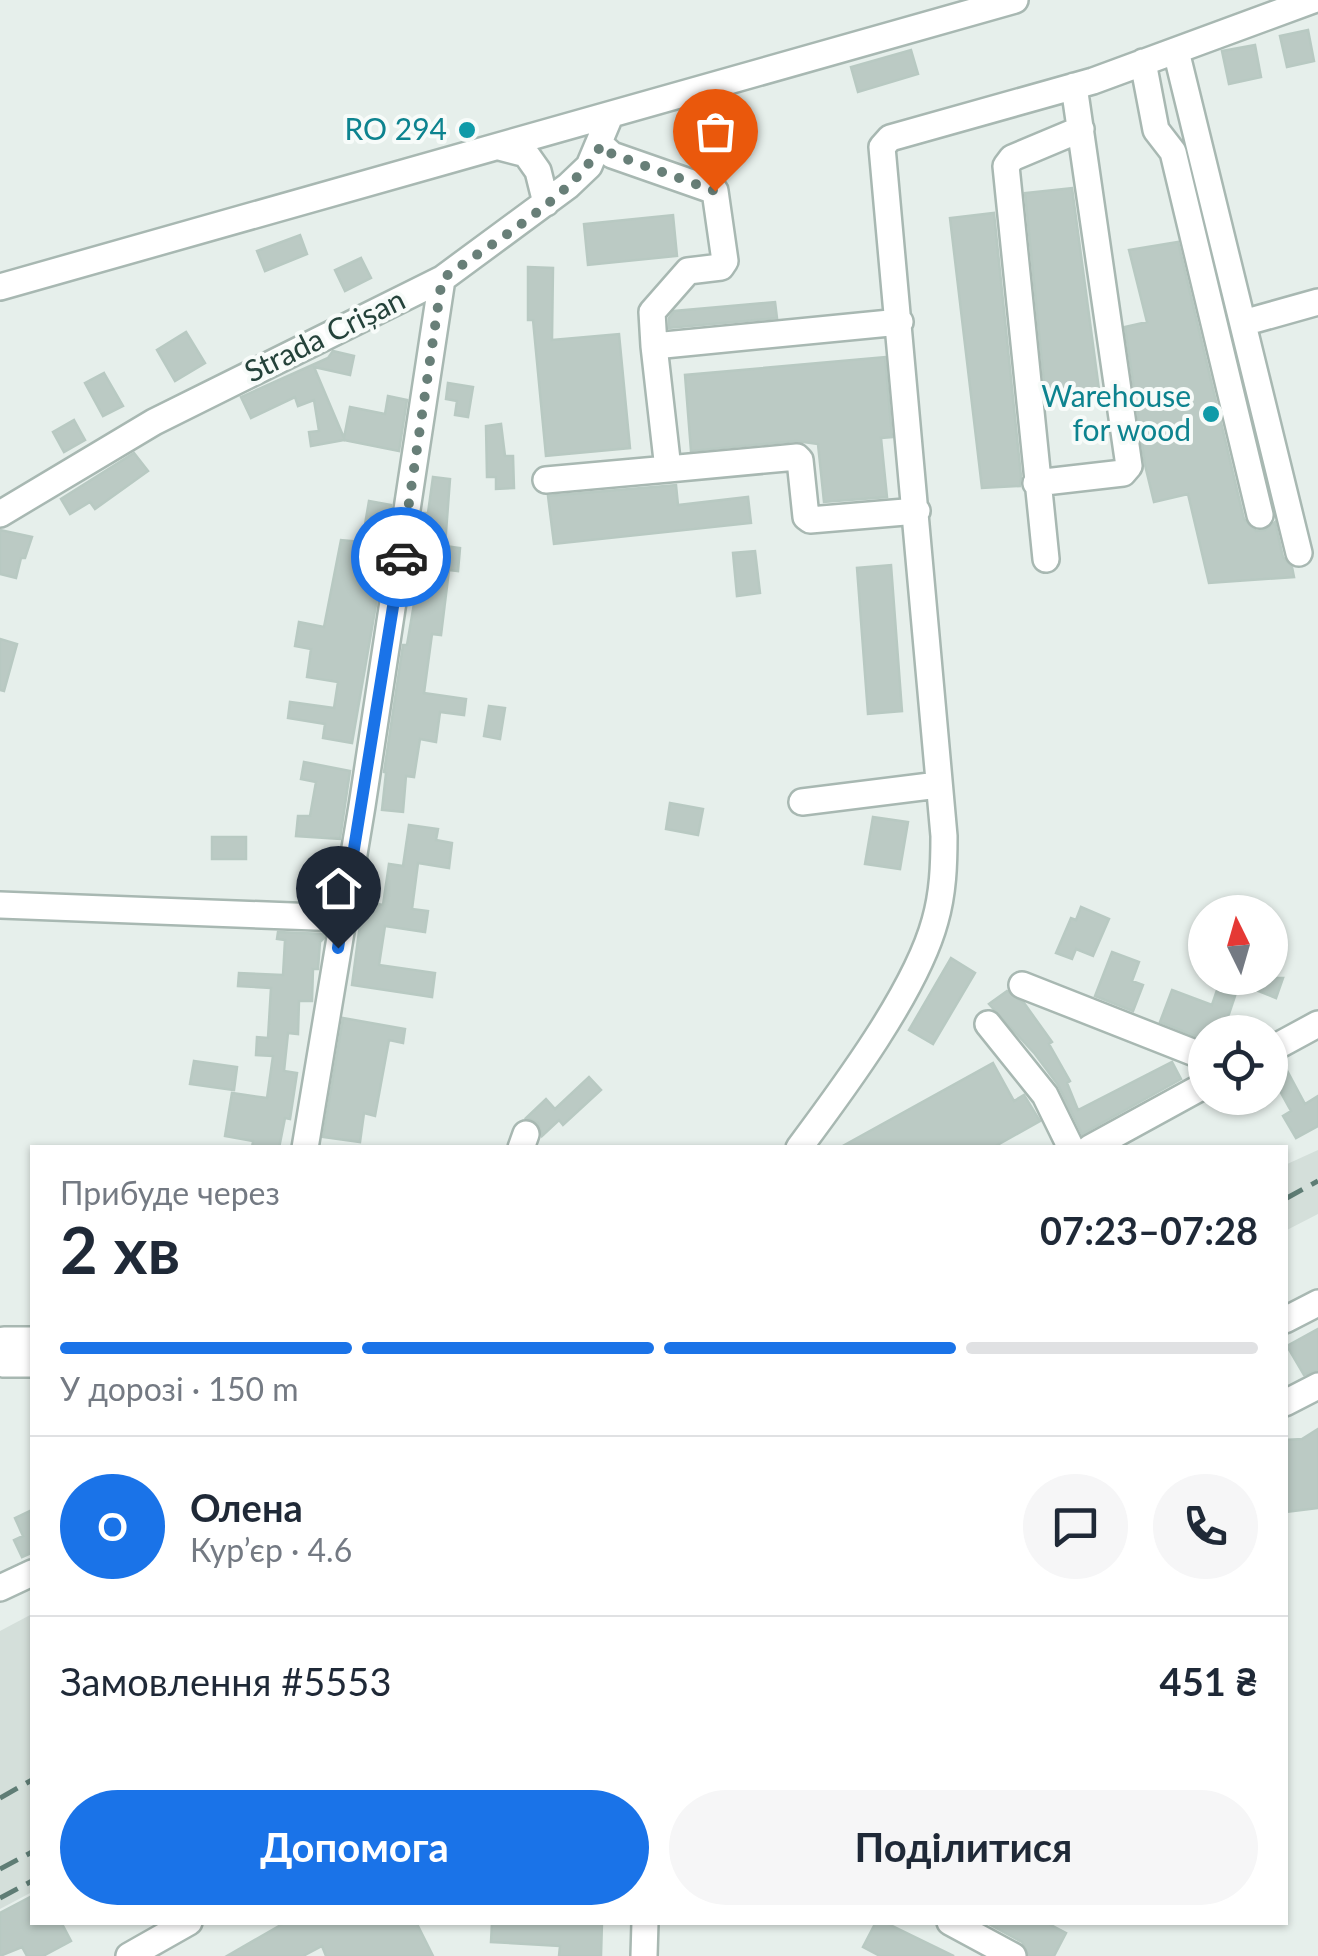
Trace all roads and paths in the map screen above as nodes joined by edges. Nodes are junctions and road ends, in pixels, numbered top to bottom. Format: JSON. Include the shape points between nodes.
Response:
{"nodes":[{"id":1,"x":1015,"y":0,"type":"edge"},
{"id":2,"x":1312,"y":0,"type":"edge"},
{"id":3,"x":1176,"y":51,"type":"junction"},
{"id":4,"x":1143,"y":62,"type":"junction"},
{"id":5,"x":1074,"y":86,"type":"junction"},
{"id":6,"x":610,"y":116,"type":"junction"},
{"id":7,"x":1081,"y":129,"type":"junction"},
{"id":8,"x":601,"y":145,"type":"junction"},
{"id":9,"x":500,"y":147,"type":"junction"},
{"id":10,"x":546,"y":203,"type":"junction"},
{"id":11,"x":442,"y":279,"type":"junction"},
{"id":12,"x":0,"y":287,"type":"edge"},
{"id":13,"x":1318,"y":302,"type":"edge"},
{"id":14,"x":900,"y":322,"type":"junction"},
{"id":15,"x":1242,"y":323,"type":"junction"},
{"id":16,"x":654,"y":346,"type":"junction"},
{"id":17,"x":668,"y":469,"type":"junction"},
{"id":18,"x":546,"y":480,"type":"dead end"},
{"id":19,"x":1036,"y":483,"type":"junction"},
{"id":20,"x":917,"y":512,"type":"junction"},
{"id":21,"x":0,"y":514,"type":"edge"},
{"id":22,"x":1260,"y":515,"type":"dead end"},
{"id":23,"x":1299,"y":553,"type":"dead end"},
{"id":24,"x":1046,"y":559,"type":"dead end"},
{"id":25,"x":938,"y":785,"type":"junction"},
{"id":26,"x":802,"y":802,"type":"dead end"},
{"id":27,"x":0,"y":905,"type":"edge"},
{"id":28,"x":343,"y":918,"type":"junction"},
{"id":29,"x":1022,"y":985,"type":"dead end"},
{"id":30,"x":988,"y":1024,"type":"dead end"},
{"id":31,"x":1318,"y":1024,"type":"edge"},
{"id":32,"x":1288,"y":1040,"type":"edge"},
{"id":33,"x":1188,"y":1050,"type":"edge"},
{"id":34,"x":1188,"y":1095,"type":"edge"},
{"id":35,"x":305,"y":1145,"type":"edge"},
{"id":36,"x":801,"y":1145,"type":"edge"},
{"id":37,"x":1070,"y":1145,"type":"edge"},
{"id":38,"x":1096,"y":1145,"type":"edge"},
{"id":39,"x":1318,"y":1302,"type":"edge"},
{"id":40,"x":1288,"y":1318,"type":"edge"},
{"id":41,"x":30,"y":1340,"type":"edge"},
{"id":42,"x":30,"y":1364,"type":"edge"},
{"id":43,"x":1318,"y":1386,"type":"edge"},
{"id":44,"x":1288,"y":1402,"type":"edge"},
{"id":45,"x":30,"y":1575,"type":"edge"},
{"id":46,"x":0,"y":1588,"type":"edge"},
{"id":47,"x":184,"y":1925,"type":"edge"},
{"id":48,"x":645,"y":1925,"type":"edge"},
{"id":49,"x":956,"y":1925,"type":"edge"},
{"id":50,"x":129,"y":1956,"type":"edge"},
{"id":51,"x":644,"y":1956,"type":"edge"},
{"id":52,"x":1013,"y":1956,"type":"edge"}],
"edges":[{"from":1,"to":6,"type":"street"},
{"from":2,"to":3,"type":"street"},
{"from":3,"to":4,"type":"street"},
{"from":3,"to":15,"type":"street"},
{"from":4,"to":5,"type":"street"},
{"from":4,"to":22,"type":"street","via":[[1156,130],[1173,152]]},
{"from":5,"to":7,"type":"street"},
{"from":5,"to":14,"type":"street","via":[[890,138],[882,147]]},
{"from":6,"to":8,"type":"street","name":"Strada Crișan"},
{"from":6,"to":9,"type":"street"},
{"from":7,"to":19,"type":"street","via":[[1006,166]]},
{"from":7,"to":19,"type":"street","via":[[1130,466]]},
{"from":8,"to":10,"type":"street","name":"Strada Crișan","via":[[590,166]]},
{"from":8,"to":16,"type":"street","via":[[715,191],[726,261],[688,272],[652,312]]},
{"from":9,"to":10,"type":"street","via":[[526,154]]},
{"from":9,"to":12,"type":"street"},
{"from":10,"to":11,"type":"street","name":"Strada Crișan"},
{"from":11,"to":21,"type":"street","name":"Strada Crișan","via":[[154,422]]},
{"from":11,"to":28,"type":"street"},
{"from":13,"to":15,"type":"street"},
{"from":14,"to":16,"type":"street"},
{"from":14,"to":20,"type":"street"},
{"from":15,"to":23,"type":"street"},
{"from":16,"to":17,"type":"street"},
{"from":17,"to":18,"type":"street"},
{"from":17,"to":20,"type":"street","via":[[796,457],[810,520]]},
{"from":19,"to":24,"type":"street"},
{"from":20,"to":25,"type":"street"},
{"from":25,"to":26,"type":"street"},
{"from":25,"to":36,"type":"street","via":[[944,883],[935,924],[910,980]]},
{"from":27,"to":28,"type":"street"},
{"from":28,"to":35,"type":"street"},
{"from":29,"to":33,"type":"street"},
{"from":30,"to":37,"type":"street","via":[[1045,1095]]},
{"from":31,"to":32,"type":"street"},
{"from":34,"to":38,"type":"street"},
{"from":39,"to":40,"type":"street"},
{"from":41,"to":42,"type":"street","via":[[4,1340],[4,1364]]},
{"from":43,"to":44,"type":"street"},
{"from":45,"to":46,"type":"street"},
{"from":47,"to":50,"type":"street"},
{"from":48,"to":51,"type":"street"},
{"from":49,"to":52,"type":"street"}]}
